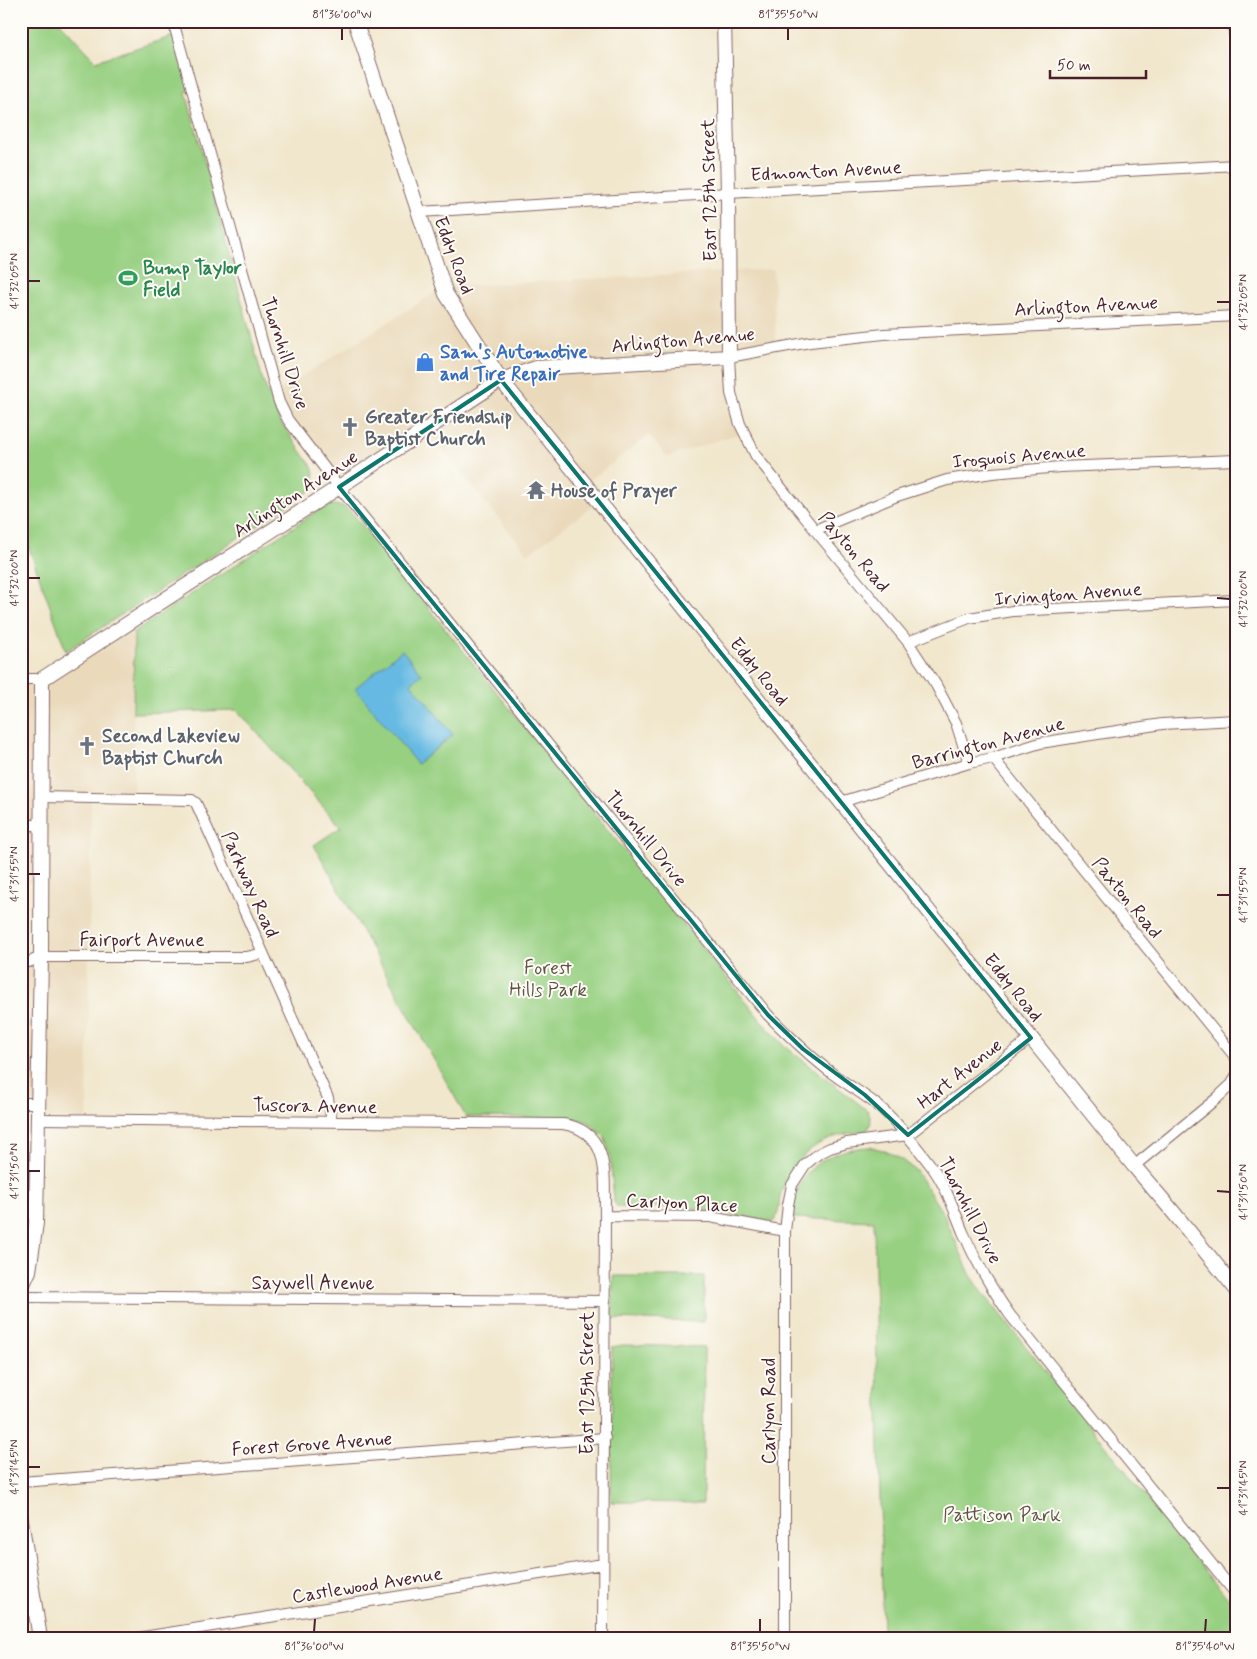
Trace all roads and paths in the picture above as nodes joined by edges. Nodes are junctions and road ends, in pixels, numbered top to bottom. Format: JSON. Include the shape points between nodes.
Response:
{"nodes":[{"id":1,"x":173,"y":21,"type":"edge"},
{"id":2,"x":356,"y":21,"type":"edge"},
{"id":3,"x":724,"y":21,"type":"edge"},
{"id":4,"x":1232,"y":21,"type":"edge"},
{"id":5,"x":1236,"y":43,"type":"edge"},
{"id":6,"x":1236,"y":165,"type":"edge"},
{"id":7,"x":728,"y":193,"type":"junction"},
{"id":8,"x":419,"y":212,"type":"junction"},
{"id":9,"x":1236,"y":316,"type":"edge"},
{"id":10,"x":729,"y":357,"type":"junction"},
{"id":11,"x":501,"y":380,"type":"junction"},
{"id":12,"x":1236,"y":460,"type":"edge"},
{"id":13,"x":339,"y":487,"type":"junction"},
{"id":14,"x":815,"y":530,"type":"junction"},
{"id":15,"x":1236,"y":600,"type":"edge"},
{"id":16,"x":908,"y":642,"type":"junction"},
{"id":17,"x":21,"y":679,"type":"edge"},
{"id":18,"x":42,"y":679,"type":"junction"},
{"id":19,"x":1236,"y":720,"type":"edge"},
{"id":20,"x":993,"y":758,"type":"junction"},
{"id":21,"x":969,"y":763,"type":"junction"},
{"id":22,"x":41,"y":797,"type":"junction"},
{"id":23,"x":841,"y":802,"type":"junction"},
{"id":24,"x":21,"y":825,"type":"edge"},
{"id":25,"x":42,"y":825,"type":"junction"},
{"id":26,"x":263,"y":953,"type":"junction"},
{"id":27,"x":41,"y":957,"type":"junction"},
{"id":28,"x":21,"y":962,"type":"edge"},
{"id":29,"x":1031,"y":1038,"type":"junction"},
{"id":30,"x":1236,"y":1058,"type":"edge"},
{"id":31,"x":1236,"y":1076,"type":"edge"},
{"id":32,"x":21,"y":1103,"type":"edge"},
{"id":33,"x":39,"y":1103,"type":"junction"},
{"id":34,"x":39,"y":1119,"type":"junction"},
{"id":35,"x":332,"y":1122,"type":"junction"},
{"id":36,"x":589,"y":1133,"type":"joint"},
{"id":37,"x":908,"y":1135,"type":"junction"},
{"id":38,"x":1134,"y":1166,"type":"junction"},
{"id":39,"x":605,"y":1216,"type":"junction"},
{"id":40,"x":785,"y":1231,"type":"junction"},
{"id":41,"x":21,"y":1288,"type":"edge"},
{"id":42,"x":1236,"y":1289,"type":"edge"},
{"id":43,"x":21,"y":1297,"type":"edge"},
{"id":44,"x":605,"y":1301,"type":"junction"},
{"id":45,"x":605,"y":1438,"type":"junction"},
{"id":46,"x":21,"y":1482,"type":"edge"},
{"id":47,"x":21,"y":1520,"type":"edge"},
{"id":48,"x":603,"y":1564,"type":"junction"},
{"id":49,"x":1236,"y":1594,"type":"edge"},
{"id":50,"x":40,"y":1638,"type":"edge"},
{"id":51,"x":137,"y":1638,"type":"edge"},
{"id":52,"x":603,"y":1638,"type":"edge"},
{"id":53,"x":785,"y":1638,"type":"edge"}],
"edges":[{"from":1,"to":13,"type":"street","name":"Thornhill Drive","via":[[279,402],[288,420]]},
{"from":2,"to":8,"type":"street","name":"Eddy Road"},
{"from":3,"to":7,"type":"street","name":"East 125th Street"},
{"from":4,"to":5,"type":"street"},
{"from":6,"to":7,"type":"street","name":"Edmonton Avenue"},
{"from":7,"to":8,"type":"street","name":"Edmonton Avenue"},
{"from":7,"to":10,"type":"street","name":"East 125th Street"},
{"from":8,"to":11,"type":"street","name":"Eddy Road","via":[[446,294]]},
{"from":9,"to":10,"type":"street","name":"Arlington Avenue","via":[[884,334],[810,342]]},
{"from":10,"to":11,"type":"street","name":"Arlington Avenue","via":[[536,368]]},
{"from":10,"to":14,"type":"street","name":"Payton Road","via":[[731,394],[740,424],[756,456]]},
{"from":11,"to":13,"type":"street","name":"Arlington Avenue"},
{"from":11,"to":23,"type":"street","name":"Eddy Road"},
{"from":12,"to":14,"type":"street","name":"Iroquois Avenue","via":[[1060,468],[946,480],[897,496]]},
{"from":13,"to":18,"type":"street","name":"Arlington Avenue"},
{"from":13,"to":37,"type":"street","name":"Thornhill Drive","via":[[768,1015],[802,1049],[865,1095]]},
{"from":14,"to":16,"type":"street","name":"Payton Road"},
{"from":15,"to":16,"type":"street","name":"Irvington Avenue","via":[[1013,611],[969,618]]},
{"from":16,"to":21,"type":"street","name":"Payton Road","via":[[956,723]]},
{"from":17,"to":18,"type":"street"},
{"from":18,"to":22,"type":"street"},
{"from":19,"to":20,"type":"street","name":"Barrington Avenue","via":[[1162,724],[1040,743]]},
{"from":20,"to":21,"type":"street","name":"Barrington Avenue"},
{"from":20,"to":30,"type":"street","name":"Paxton Road"},
{"from":21,"to":23,"type":"street","name":"Barrington Avenue"},
{"from":22,"to":25,"type":"street"},
{"from":22,"to":26,"type":"street","name":"Parkway Road","via":[[192,800]]},
{"from":23,"to":29,"type":"street","name":"Eddy Road"},
{"from":24,"to":25,"type":"street"},
{"from":25,"to":27,"type":"street"},
{"from":26,"to":27,"type":"street","name":"Fairport Avenue","via":[[247,957]]},
{"from":26,"to":35,"type":"street","name":"Parkway Road","via":[[328,1098]]},
{"from":27,"to":28,"type":"street","name":"Fairport Avenue"},
{"from":27,"to":33,"type":"street"},
{"from":29,"to":37,"type":"street","name":"Hart Avenue"},
{"from":29,"to":38,"type":"street","name":"Eddy Road"},
{"from":31,"to":38,"type":"street","via":[[1216,1099]]},
{"from":32,"to":33,"type":"street"},
{"from":33,"to":34,"type":"street"},
{"from":34,"to":35,"type":"street","name":"Tuscora Avenue"},
{"from":34,"to":41,"type":"street","via":[[36,1223],[29,1271]]},
{"from":35,"to":36,"type":"street","name":"Tuscora Avenue","via":[[563,1124]]},
{"from":36,"to":39,"type":"street","name":"East 125th Street","via":[[599,1147],[603,1162]]},
{"from":37,"to":40,"type":"street","name":"Carlyon Road","via":[[847,1143],[818,1154],[805,1165],[792,1185]]},
{"from":37,"to":49,"type":"street","name":"Thornhill Drive","via":[[942,1183],[992,1290]]},
{"from":38,"to":42,"type":"street","name":"Eddy Road"},
{"from":39,"to":40,"type":"street","name":"Carlyon Place","via":[[710,1217]]},
{"from":39,"to":44,"type":"street","name":"East 125th Street"},
{"from":40,"to":53,"type":"street","name":"Carlyon Road"},
{"from":43,"to":44,"type":"street","name":"Saywell Avenue"},
{"from":44,"to":45,"type":"street","name":"East 125th Street"},
{"from":45,"to":46,"type":"street","name":"Forest Grove Avenue"},
{"from":45,"to":48,"type":"street","name":"East 125th Street"},
{"from":47,"to":50,"type":"street"},
{"from":48,"to":51,"type":"street","name":"Castlewood Avenue"},
{"from":48,"to":52,"type":"street","name":"East 125th Street"}]}
